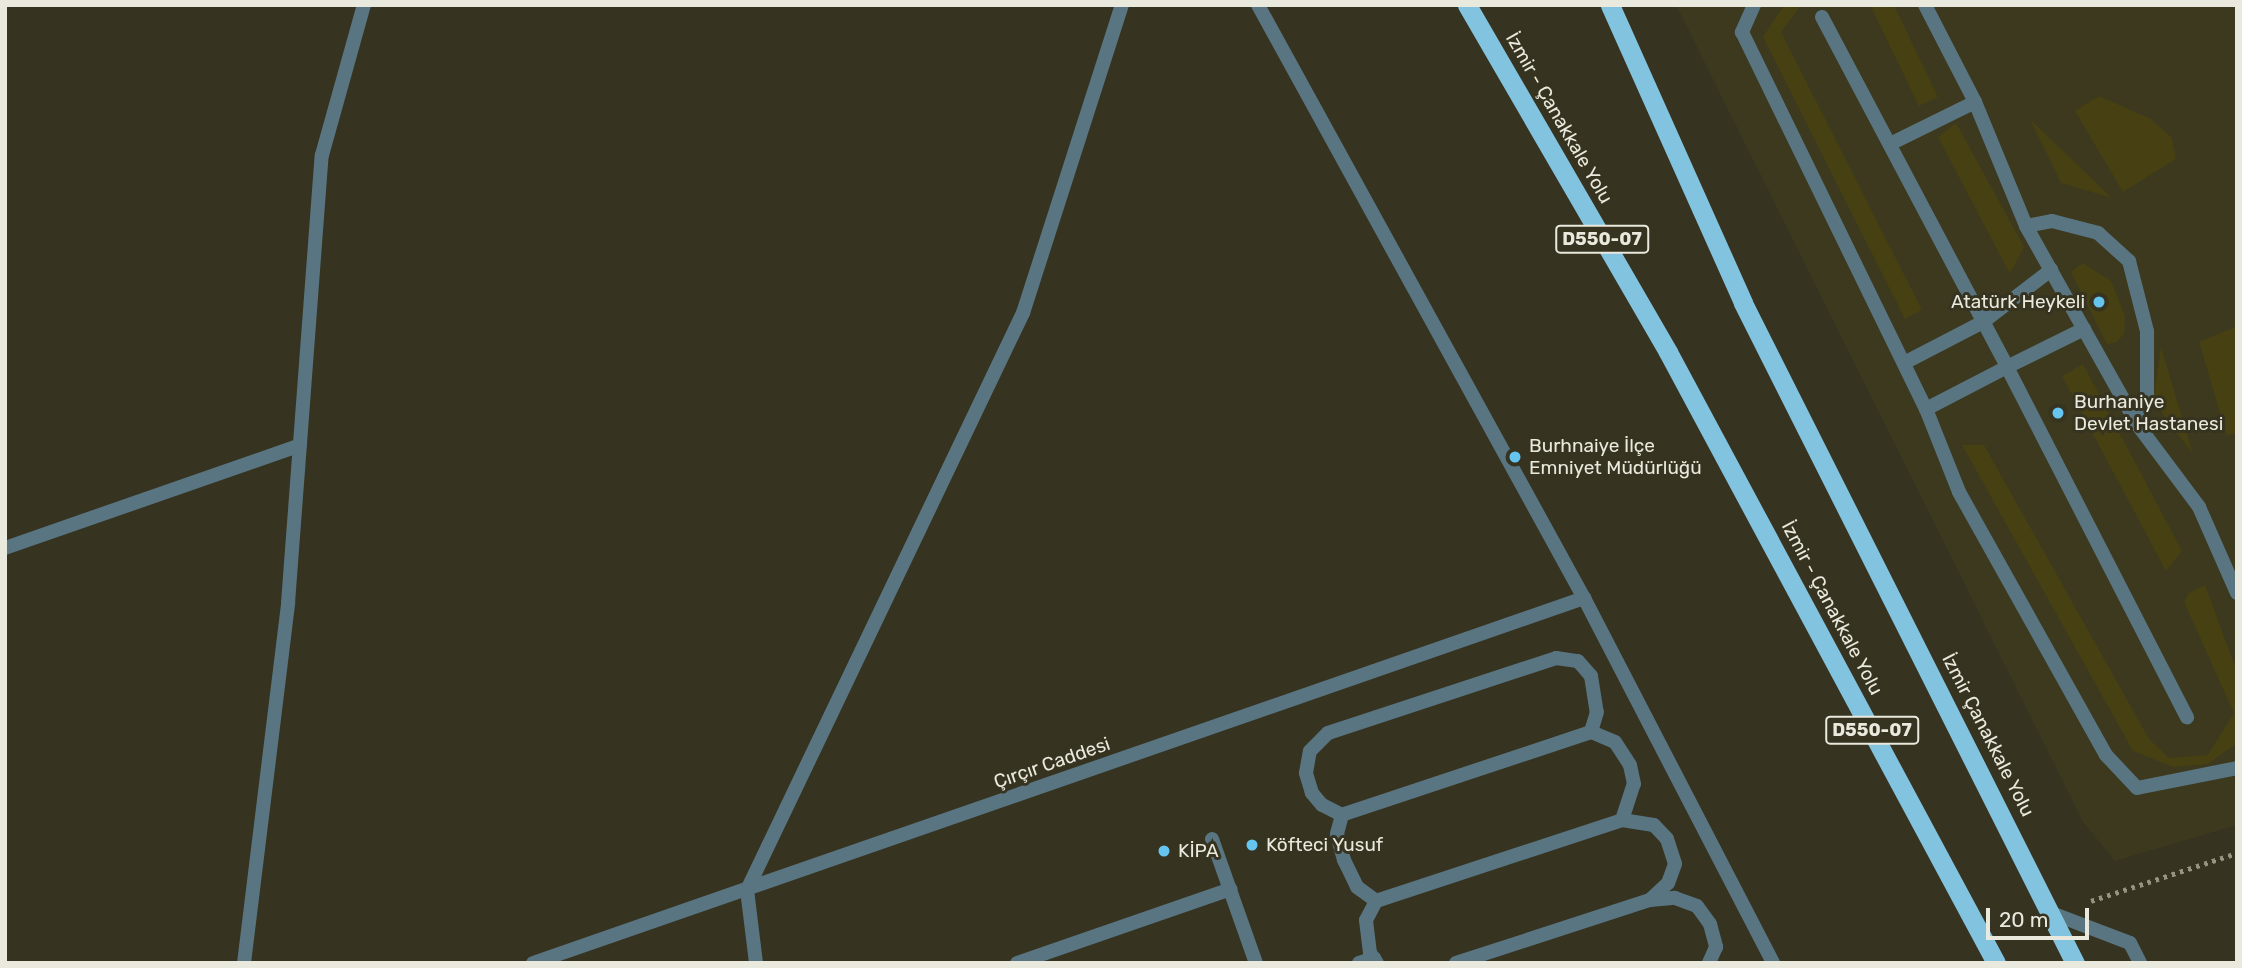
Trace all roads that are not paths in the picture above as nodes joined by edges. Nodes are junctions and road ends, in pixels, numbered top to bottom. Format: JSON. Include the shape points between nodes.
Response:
{"nodes":[{"id":1,"x":364,"y":5,"type":"edge"},
{"id":2,"x":1122,"y":5,"type":"edge"},
{"id":3,"x":1258,"y":5,"type":"edge"},
{"id":4,"x":1467,"y":5,"type":"edge"},
{"id":5,"x":1610,"y":5,"type":"edge"},
{"id":6,"x":1754,"y":5,"type":"edge"},
{"id":7,"x":1925,"y":5,"type":"edge"},
{"id":8,"x":1822,"y":17,"type":"dead end"},
{"id":9,"x":1975,"y":102,"type":"junction"},
{"id":10,"x":1890,"y":144,"type":"junction"},
{"id":11,"x":2026,"y":226,"type":"junction"},
{"id":12,"x":2051,"y":270,"type":"junction"},
{"id":13,"x":1983,"y":321,"type":"junction"},
{"id":14,"x":2084,"y":329,"type":"junction"},
{"id":15,"x":1904,"y":363,"type":"junction"},
{"id":16,"x":2007,"y":367,"type":"junction"},
{"id":17,"x":1926,"y":409,"type":"junction"},
{"id":18,"x":2137,"y":424,"type":"junction"},
{"id":19,"x":300,"y":445,"type":"junction"},
{"id":20,"x":5,"y":548,"type":"edge"},
{"id":21,"x":2237,"y":593,"type":"edge"},
{"id":22,"x":1584,"y":598,"type":"junction"},
{"id":23,"x":2187,"y":717,"type":"dead end"},
{"id":24,"x":1591,"y":732,"type":"junction"},
{"id":25,"x":2237,"y":768,"type":"edge"},
{"id":26,"x":1342,"y":816,"type":"junction"},
{"id":27,"x":1622,"y":820,"type":"junction"},
{"id":28,"x":1212,"y":839,"type":"dead end"},
{"id":29,"x":1231,"y":889,"type":"junction"},
{"id":30,"x":747,"y":890,"type":"junction"},
{"id":31,"x":1650,"y":900,"type":"junction"},
{"id":32,"x":1376,"y":901,"type":"junction"},
{"id":33,"x":2054,"y":914,"type":"junction"},
{"id":34,"x":1370,"y":961,"type":"edge"},
{"id":35,"x":1252,"y":962,"type":"edge"},
{"id":36,"x":244,"y":963,"type":"edge"},
{"id":37,"x":533,"y":963,"type":"edge"},
{"id":38,"x":756,"y":963,"type":"edge"},
{"id":39,"x":1017,"y":963,"type":"edge"},
{"id":40,"x":1456,"y":963,"type":"edge"},
{"id":41,"x":1709,"y":963,"type":"edge"},
{"id":42,"x":1773,"y":963,"type":"edge"},
{"id":43,"x":1996,"y":963,"type":"edge"},
{"id":44,"x":2076,"y":963,"type":"edge"},
{"id":45,"x":2140,"y":963,"type":"edge"}],
"edges":[{"from":1,"to":19,"type":"street","via":[[322,155]]},
{"from":2,"to":30,"type":"street","via":[[1023,313]]},
{"from":3,"to":22,"type":"street"},
{"from":4,"to":43,"type":"highway","name":"İzmir - Çanakkale Yolu","number":"D550-07","via":[[1733,474]]},
{"from":5,"to":33,"type":"highway","name":"İzmir Çanakkale Yolu","via":[[1743,303]]},
{"from":6,"to":15,"type":"street","via":[[1742,32]]},
{"from":7,"to":9,"type":"street"},
{"from":8,"to":10,"type":"street"},
{"from":9,"to":10,"type":"street"},
{"from":9,"to":11,"type":"street"},
{"from":10,"to":13,"type":"street"},
{"from":11,"to":12,"type":"street"},
{"from":11,"to":18,"type":"street","via":[[2052,221],[2098,233],[2129,261],[2147,331],[2147,396]]},
{"from":12,"to":13,"type":"street"},
{"from":12,"to":14,"type":"street"},
{"from":13,"to":15,"type":"street"},
{"from":13,"to":16,"type":"street"},
{"from":14,"to":16,"type":"street"},
{"from":14,"to":18,"type":"street"},
{"from":15,"to":17,"type":"street"},
{"from":16,"to":17,"type":"street"},
{"from":16,"to":23,"type":"street"},
{"from":17,"to":25,"type":"street","via":[[1959,492],[2106,755],[2137,788]]},
{"from":18,"to":21,"type":"street","via":[[2199,507]]},
{"from":19,"to":20,"type":"street"},
{"from":19,"to":36,"type":"street","via":[[288,603]]},
{"from":22,"to":30,"type":"street","name":"Çırçır Caddesi"},
{"from":22,"to":42,"type":"street"},
{"from":24,"to":26,"type":"street"},
{"from":24,"to":26,"type":"street","via":[[1597,712],[1591,676],[1578,661],[1556,658],[1328,733],[1310,751],[1307,773],[1317,799]]},
{"from":24,"to":27,"type":"street","via":[[1615,742],[1630,765],[1634,784]]},
{"from":26,"to":32,"type":"street","via":[[1337,834],[1344,860],[1357,887]]},
{"from":27,"to":31,"type":"street","via":[[1654,825],[1667,839],[1675,864],[1668,883]]},
{"from":27,"to":32,"type":"street"},
{"from":28,"to":29,"type":"street"},
{"from":29,"to":35,"type":"street"},
{"from":29,"to":39,"type":"street"},
{"from":30,"to":37,"type":"street","name":"Çırçır Caddesi"},
{"from":30,"to":38,"type":"street"},
{"from":31,"to":40,"type":"street"},
{"from":31,"to":41,"type":"street","via":[[1675,898],[1697,906],[1710,925],[1716,947]]},
{"from":32,"to":34,"type":"street","via":[[1366,920]]},
{"from":33,"to":44,"type":"highway","name":"İzmir Çanakkale Yolu"},
{"from":33,"to":45,"type":"street","via":[[2130,943]]}]}
